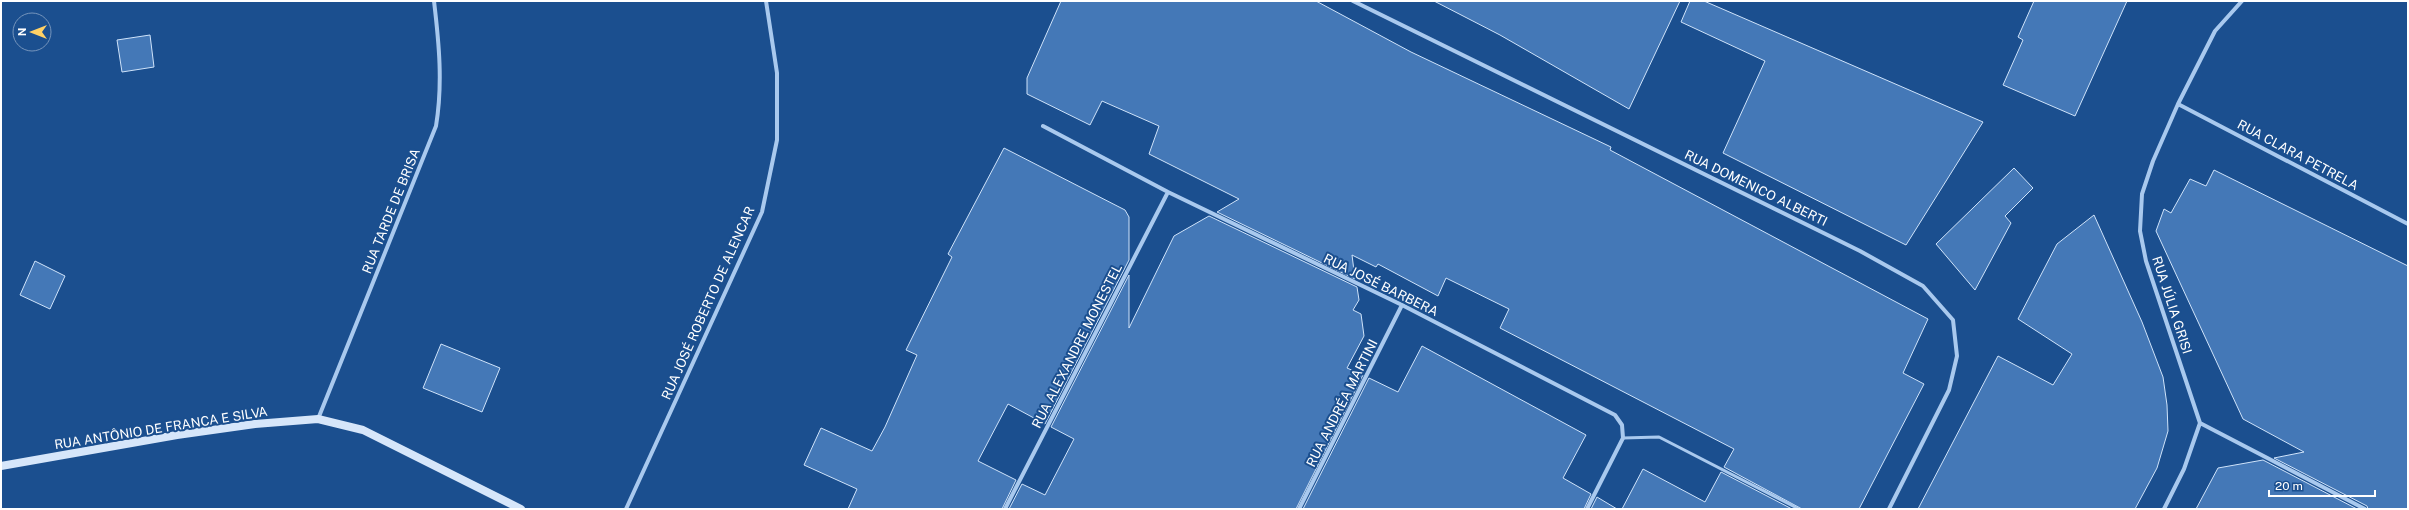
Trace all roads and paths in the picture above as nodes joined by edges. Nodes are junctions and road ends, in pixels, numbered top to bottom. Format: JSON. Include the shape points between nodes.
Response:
{"nodes":[{"id":1,"x":434,"y":1,"type":"edge"},
{"id":2,"x":766,"y":1,"type":"edge"},
{"id":3,"x":1353,"y":1,"type":"edge"},
{"id":4,"x":2242,"y":1,"type":"edge"},
{"id":5,"x":2178,"y":104,"type":"junction"},
{"id":6,"x":1043,"y":126,"type":"dead end"},
{"id":7,"x":1168,"y":192,"type":"junction"},
{"id":8,"x":2408,"y":224,"type":"edge"},
{"id":9,"x":1402,"y":305,"type":"junction"},
{"id":10,"x":318,"y":419,"type":"junction"},
{"id":11,"x":2200,"y":423,"type":"junction"},
{"id":12,"x":1623,"y":438,"type":"junction"},
{"id":13,"x":1,"y":466,"type":"edge"},
{"id":14,"x":521,"y":509,"type":"edge"},
{"id":15,"x":626,"y":509,"type":"edge"},
{"id":16,"x":1004,"y":509,"type":"edge"},
{"id":17,"x":1299,"y":509,"type":"edge"},
{"id":18,"x":1587,"y":509,"type":"edge"},
{"id":19,"x":1799,"y":509,"type":"edge"},
{"id":20,"x":1889,"y":509,"type":"edge"},
{"id":21,"x":2164,"y":509,"type":"edge"},
{"id":22,"x":2364,"y":509,"type":"edge"}],
"edges":[{"from":1,"to":10,"type":"street","name":"RUA TARDE DE BRISA","via":[[440,52],[441,98],[436,126]]},
{"from":2,"to":15,"type":"street","name":"RUA JOSÉ ROBERTO DE ALENCAR","via":[[777,74],[777,140],[762,212]]},
{"from":3,"to":20,"type":"street","name":"RUA DOMENICO ALBERTI","via":[[1860,250],[1923,286],[1953,320],[1957,356],[1949,390]]},
{"from":4,"to":5,"type":"street","name":"RUA JÚLIA GRISI","via":[[2215,31]]},
{"from":5,"to":8,"type":"street","name":"RUA CLARA PETRELA"},
{"from":5,"to":11,"type":"street","name":"RUA JÚLIA GRISI","via":[[2152,162],[2142,194],[2140,231],[2146,261]]},
{"from":6,"to":7,"type":"street","name":"RUA JOSÉ BARBERA"},
{"from":7,"to":9,"type":"street","name":"RUA JOSÉ BARBERA"},
{"from":7,"to":16,"type":"street","name":"RUA ALEXANDRE MONESTEL"},
{"from":9,"to":12,"type":"street","name":"RUA JOSÉ BARBERA","via":[[1615,414],[1622,425]]},
{"from":9,"to":17,"type":"street","name":"RUA ANDRÉA MARTINI"},
{"from":10,"to":13,"type":"main road","name":"RUA ANTÔNIO DE FRANCA E SILVA","via":[[255,424],[177,435]]},
{"from":10,"to":14,"type":"main road","name":"RUA ANTÔNIO DE FRANCA E SILVA","via":[[363,430]]},
{"from":11,"to":21,"type":"street","via":[[2184,469]]},
{"from":11,"to":22,"type":"street"},
{"from":12,"to":18,"type":"street"},
{"from":12,"to":19,"type":"lane","via":[[1659,437]]}]}
